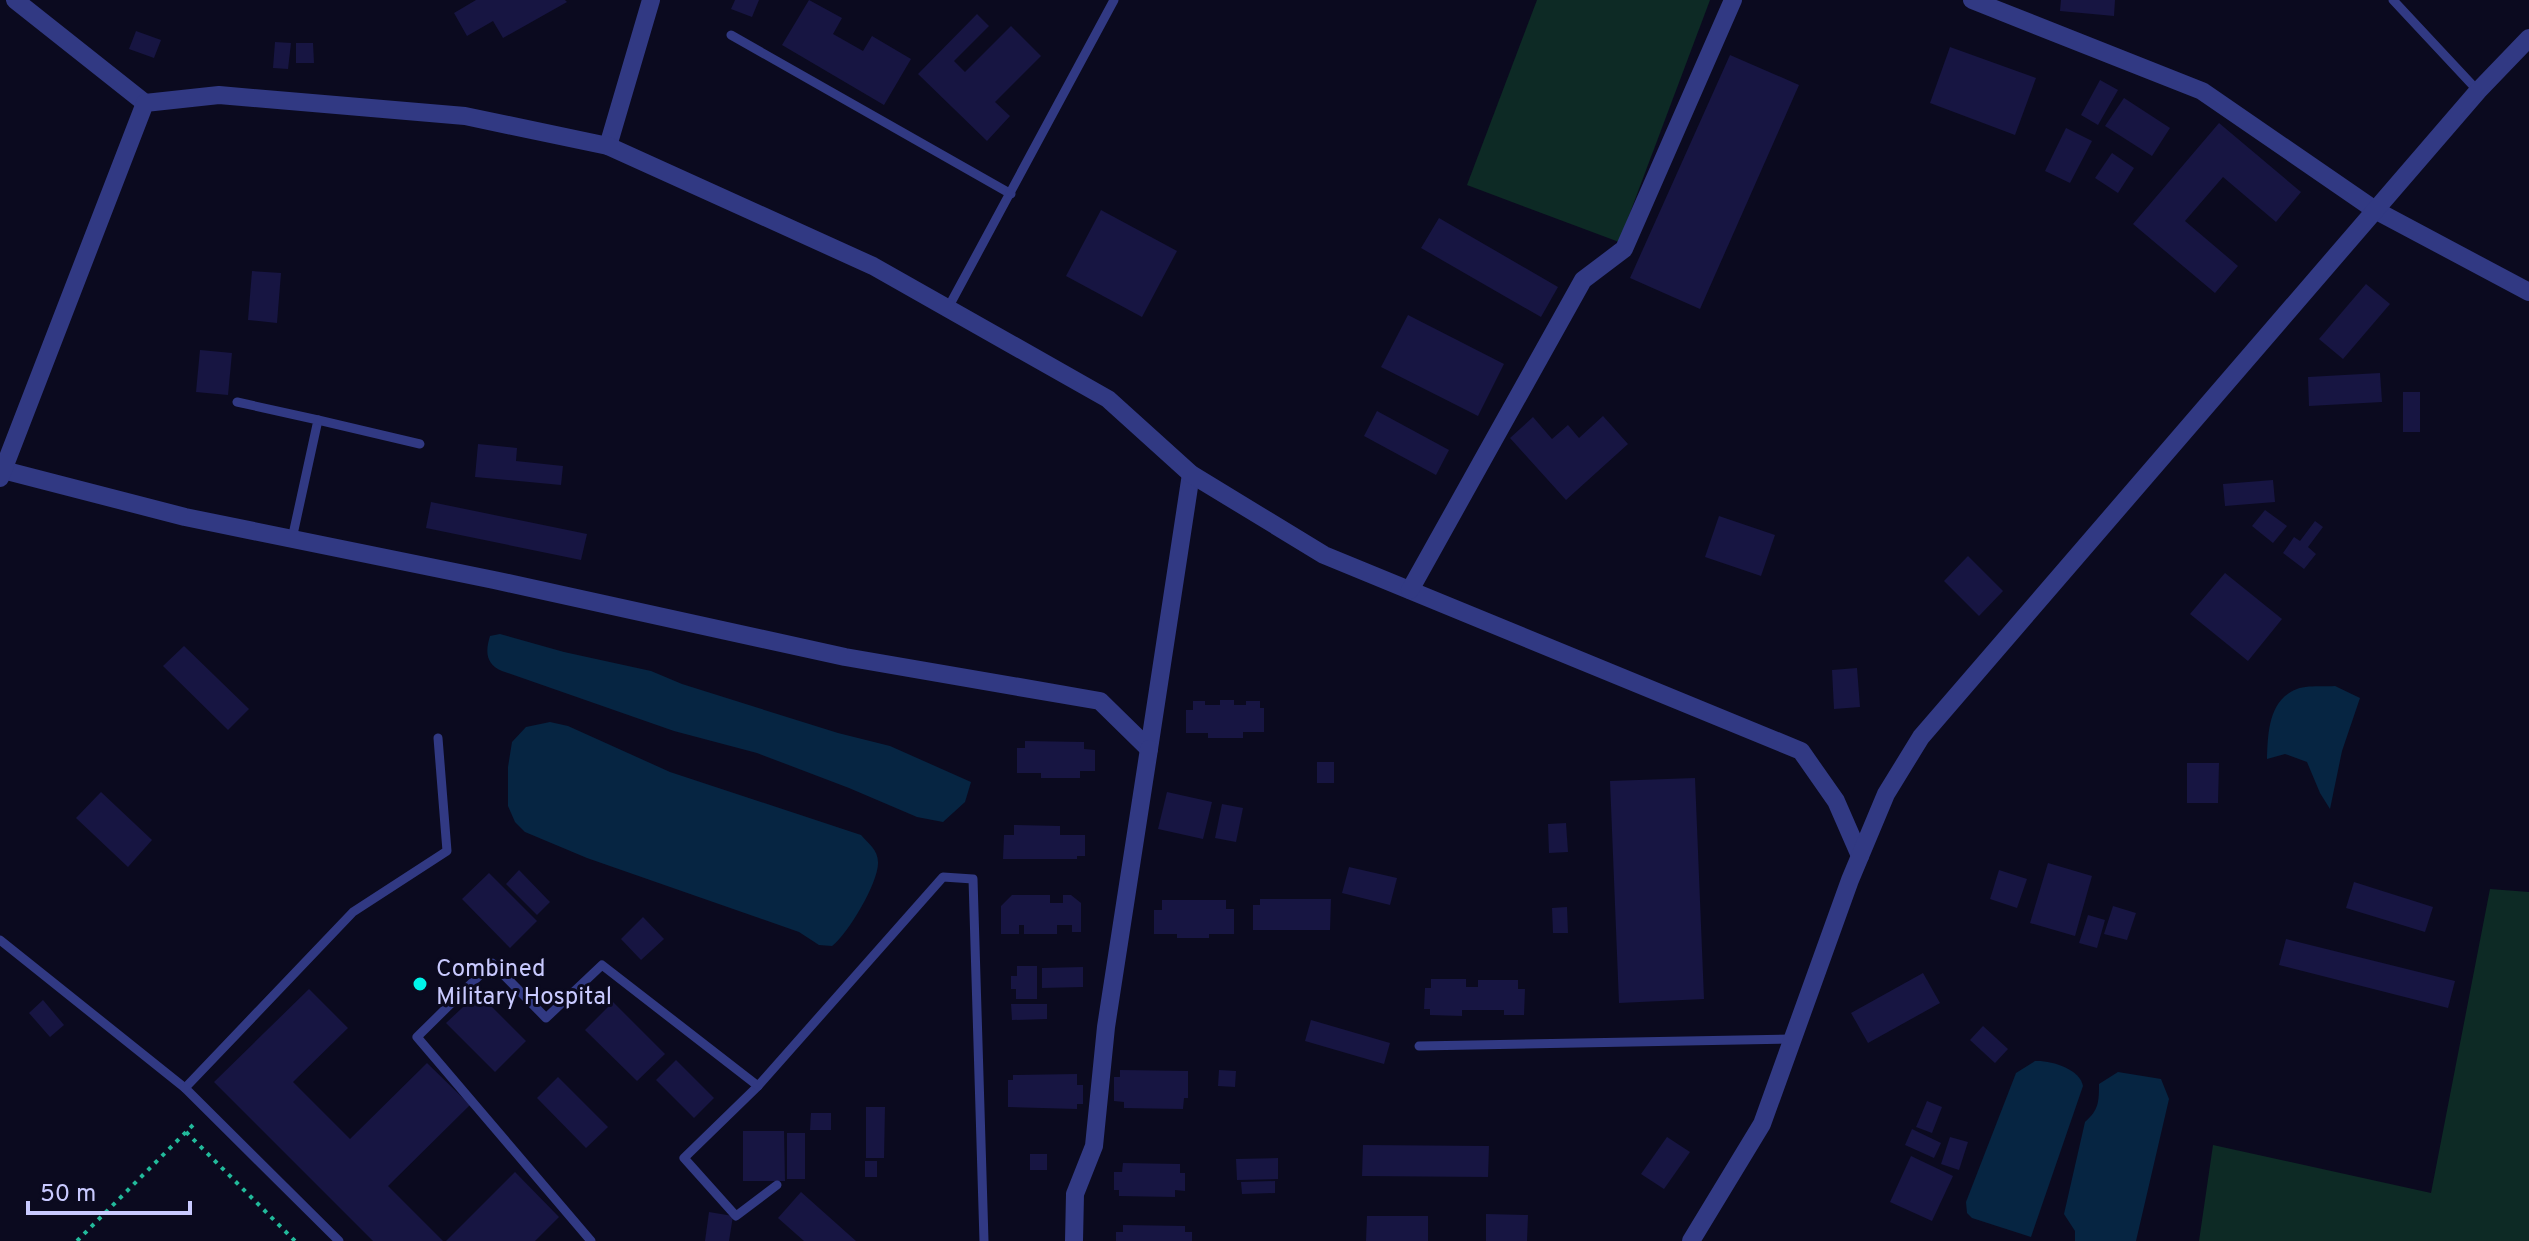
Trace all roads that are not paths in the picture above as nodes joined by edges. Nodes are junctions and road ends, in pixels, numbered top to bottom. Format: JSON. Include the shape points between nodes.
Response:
{"nodes":[{"id":1,"x":15,"y":0,"type":"edge"},
{"id":2,"x":651,"y":0,"type":"edge"},
{"id":3,"x":1114,"y":0,"type":"edge"},
{"id":4,"x":1733,"y":0,"type":"edge"},
{"id":5,"x":1972,"y":0,"type":"edge"},
{"id":6,"x":2393,"y":0,"type":"edge"},
{"id":7,"x":731,"y":35,"type":"dead end"},
{"id":8,"x":2529,"y":38,"type":"edge"},
{"id":9,"x":2478,"y":91,"type":"junction"},
{"id":10,"x":145,"y":103,"type":"junction"},
{"id":11,"x":608,"y":146,"type":"junction"},
{"id":12,"x":1011,"y":194,"type":"junction"},
{"id":13,"x":2375,"y":210,"type":"junction"},
{"id":14,"x":2529,"y":292,"type":"edge"},
{"id":15,"x":948,"y":308,"type":"junction"},
{"id":16,"x":237,"y":402,"type":"dead end"},
{"id":17,"x":318,"y":420,"type":"junction"},
{"id":18,"x":420,"y":444,"type":"dead end"},
{"id":19,"x":2,"y":474,"type":"edge"},
{"id":20,"x":1191,"y":474,"type":"junction"},
{"id":21,"x":292,"y":539,"type":"junction"},
{"id":22,"x":1410,"y":590,"type":"junction"},
{"id":23,"x":438,"y":738,"type":"dead end"},
{"id":24,"x":1149,"y":749,"type":"junction"},
{"id":25,"x":1860,"y":856,"type":"junction"},
{"id":26,"x":0,"y":940,"type":"edge"},
{"id":27,"x":1792,"y":1039,"type":"junction"},
{"id":28,"x":1419,"y":1046,"type":"dead end"},
{"id":29,"x":758,"y":1086,"type":"junction"},
{"id":30,"x":185,"y":1088,"type":"junction"},
{"id":31,"x":777,"y":1185,"type":"dead end"},
{"id":32,"x":339,"y":1241,"type":"edge"},
{"id":33,"x":591,"y":1241,"type":"edge"},
{"id":34,"x":984,"y":1241,"type":"edge"},
{"id":35,"x":1074,"y":1241,"type":"edge"},
{"id":36,"x":1691,"y":1241,"type":"edge"}],
"edges":[{"from":1,"to":10,"type":"street"},
{"from":2,"to":11,"type":"street"},
{"from":3,"to":12,"type":"lane"},
{"from":4,"to":22,"type":"street","via":[[1624,249],[1583,280]]},
{"from":5,"to":13,"type":"street","via":[[2202,91]]},
{"from":6,"to":9,"type":"lane"},
{"from":7,"to":12,"type":"lane"},
{"from":8,"to":9,"type":"street"},
{"from":9,"to":13,"type":"street"},
{"from":10,"to":11,"type":"street","via":[[219,95],[465,116]]},
{"from":10,"to":19,"type":"street"},
{"from":11,"to":15,"type":"street","via":[[873,266]]},
{"from":12,"to":15,"type":"lane"},
{"from":13,"to":14,"type":"street"},
{"from":13,"to":25,"type":"street","via":[[1921,737],[1886,794]]},
{"from":15,"to":20,"type":"street","via":[[1108,399]]},
{"from":16,"to":17,"type":"lane"},
{"from":17,"to":18,"type":"lane"},
{"from":17,"to":21,"type":"lane"},
{"from":19,"to":21,"type":"street"},
{"from":20,"to":22,"type":"street","via":[[1324,555]]},
{"from":20,"to":24,"type":"street"},
{"from":21,"to":24,"type":"street","via":[[859,659],[1100,701]]},
{"from":22,"to":25,"type":"street","via":[[1801,751],[1836,801]]},
{"from":23,"to":30,"type":"lane","via":[[447,851],[353,912]]},
{"from":24,"to":35,"type":"street","via":[[1106,1027],[1094,1146],[1075,1194]]},
{"from":25,"to":27,"type":"street"},
{"from":26,"to":30,"type":"lane"},
{"from":27,"to":28,"type":"lane"},
{"from":27,"to":36,"type":"street","via":[[1762,1124]]},
{"from":29,"to":31,"type":"lane","via":[[684,1158],[736,1216]]},
{"from":29,"to":33,"type":"lane","via":[[602,965],[546,1018],[492,963],[417,1037]]},
{"from":29,"to":34,"type":"lane","via":[[943,877],[973,879]]},
{"from":30,"to":32,"type":"lane"}]}
